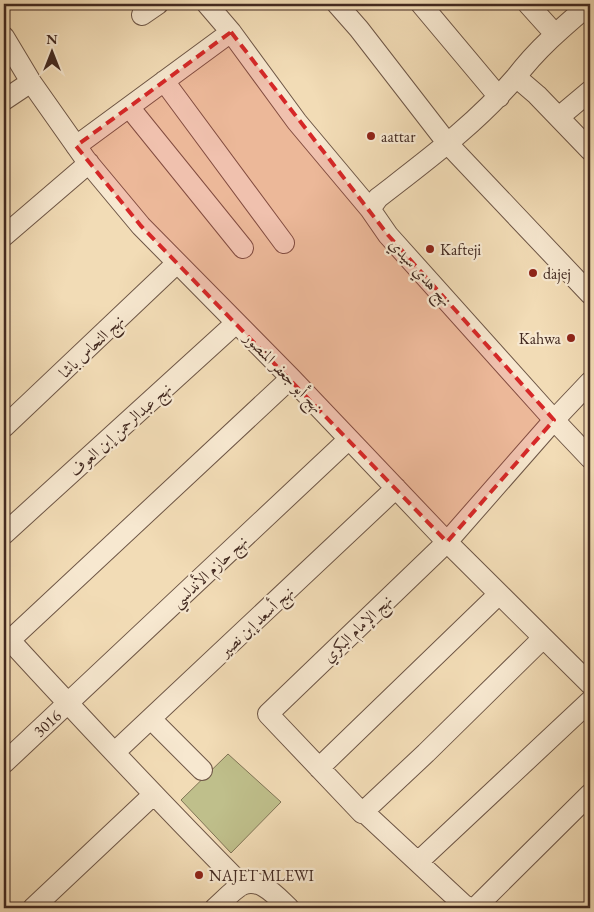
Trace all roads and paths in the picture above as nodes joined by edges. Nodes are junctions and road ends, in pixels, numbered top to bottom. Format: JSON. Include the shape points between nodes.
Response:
{"nodes":[{"id":1,"x":207,"y":4,"type":"edge"},
{"id":2,"x":337,"y":4,"type":"edge"},
{"id":3,"x":421,"y":4,"type":"edge"},
{"id":4,"x":528,"y":4,"type":"edge"},
{"id":5,"x":590,"y":4,"type":"edge"},
{"id":6,"x":231,"y":32,"type":"junction"},
{"id":7,"x":555,"y":34,"type":"junction"},
{"id":8,"x":4,"y":37,"type":"edge"},
{"id":9,"x":516,"y":77,"type":"junction"},
{"id":10,"x":164,"y":81,"type":"junction"},
{"id":11,"x":31,"y":82,"type":"junction"},
{"id":12,"x":590,"y":91,"type":"edge"},
{"id":13,"x":499,"y":97,"type":"junction"},
{"id":14,"x":4,"y":100,"type":"edge"},
{"id":15,"x":129,"y":107,"type":"junction"},
{"id":16,"x":559,"y":117,"type":"junction"},
{"id":17,"x":448,"y":144,"type":"junction"},
{"id":18,"x":76,"y":146,"type":"junction"},
{"id":19,"x":590,"y":150,"type":"edge"},
{"id":20,"x":88,"y":163,"type":"junction"},
{"id":21,"x":370,"y":209,"type":"junction"},
{"id":22,"x":4,"y":236,"type":"edge"},
{"id":23,"x":284,"y":243,"type":"dead end"},
{"id":24,"x":243,"y":248,"type":"dead end"},
{"id":25,"x":177,"y":264,"type":"junction"},
{"id":26,"x":590,"y":294,"type":"edge"},
{"id":27,"x":236,"y":323,"type":"junction"},
{"id":28,"x":291,"y":378,"type":"junction"},
{"id":29,"x":590,"y":382,"type":"edge"},
{"id":30,"x":554,"y":420,"type":"junction"},
{"id":31,"x":4,"y":427,"type":"edge"},
{"id":32,"x":349,"y":439,"type":"junction"},
{"id":33,"x":590,"y":458,"type":"edge"},
{"id":34,"x":396,"y":488,"type":"junction"},
{"id":35,"x":4,"y":534,"type":"edge"},
{"id":36,"x":448,"y":542,"type":"junction"},
{"id":37,"x":498,"y":594,"type":"junction"},
{"id":38,"x":7,"y":637,"type":"edge"},
{"id":39,"x":543,"y":638,"type":"junction"},
{"id":40,"x":590,"y":684,"type":"edge"},
{"id":41,"x":590,"y":701,"type":"edge"},
{"id":42,"x":68,"y":702,"type":"junction"},
{"id":43,"x":150,"y":719,"type":"junction"},
{"id":44,"x":115,"y":752,"type":"junction"},
{"id":45,"x":4,"y":763,"type":"edge"},
{"id":46,"x":319,"y":768,"type":"junction"},
{"id":47,"x":202,"y":770,"type":"dead end"},
{"id":48,"x":590,"y":794,"type":"edge"},
{"id":49,"x":153,"y":795,"type":"junction"},
{"id":50,"x":362,"y":813,"type":"junction"},
{"id":51,"x":418,"y":862,"type":"junction"},
{"id":52,"x":242,"y":885,"type":"junction"},
{"id":53,"x":33,"y":908,"type":"edge"},
{"id":54,"x":215,"y":908,"type":"edge"},
{"id":55,"x":289,"y":908,"type":"edge"}],
"edges":[{"from":1,"to":6,"type":"street","name":"نهج هدي سيدي"},
{"from":2,"to":17,"type":"street"},
{"from":3,"to":13,"type":"street"},
{"from":4,"to":7,"type":"street"},
{"from":5,"to":7,"type":"street"},
{"from":6,"to":10,"type":"street"},
{"from":6,"to":21,"type":"street","name":"نهج هدي سيدي","via":[[297,122]]},
{"from":7,"to":9,"type":"street"},
{"from":8,"to":11,"type":"street","name":"نهج أبو جعفر المنصور"},
{"from":9,"to":13,"type":"street"},
{"from":9,"to":16,"type":"street"},
{"from":10,"to":15,"type":"street"},
{"from":10,"to":23,"type":"street"},
{"from":11,"to":14,"type":"street"},
{"from":11,"to":18,"type":"street","name":"نهج أبو جعفر المنصور"},
{"from":12,"to":16,"type":"street"},
{"from":13,"to":17,"type":"street"},
{"from":15,"to":18,"type":"street"},
{"from":15,"to":24,"type":"street"},
{"from":16,"to":19,"type":"street"},
{"from":17,"to":21,"type":"street","via":[[378,198]]},
{"from":17,"to":26,"type":"street"},
{"from":18,"to":20,"type":"street","name":"نهج أبو جعفر المنصور"},
{"from":20,"to":22,"type":"street"},
{"from":20,"to":25,"type":"street","name":"نهج أبو جعفر المنصور","via":[[140,226]]},
{"from":21,"to":30,"type":"street","name":"نهج هدي سيدي","via":[[388,235]]},
{"from":25,"to":27,"type":"street","name":"نهج أبو جعفر المنصور"},
{"from":25,"to":31,"type":"street","name":"نهج النحاس باشا"},
{"from":27,"to":28,"type":"street","name":"نهج أبو جعفر المنصور"},
{"from":27,"to":35,"type":"street","name":"نهج عبدالرحمن إبن العوف"},
{"from":28,"to":32,"type":"street","name":"نهج أبو جعفر المنصور"},
{"from":28,"to":38,"type":"street"},
{"from":29,"to":30,"type":"street","name":"نهج الإمام البكري"},
{"from":30,"to":33,"type":"street","name":"نهج هدي سيدي"},
{"from":30,"to":36,"type":"street","name":"نهج الإمام البكري"},
{"from":32,"to":34,"type":"street","name":"نهج أبو جعفر المنصور"},
{"from":32,"to":42,"type":"street","name":"نهج حازم الأندلسي"},
{"from":34,"to":36,"type":"street","name":"نهج أبو جعفر المنصور"},
{"from":34,"to":43,"type":"street","name":"نهج أسعد إبن نصير"},
{"from":36,"to":37,"type":"street","name":"نهج أبو جعفر المنصور"},
{"from":36,"to":46,"type":"street","name":"نهج الإمام البكري","via":[[268,714]]},
{"from":37,"to":39,"type":"street","name":"نهج أبو جعفر المنصور"},
{"from":37,"to":46,"type":"street"},
{"from":38,"to":42,"type":"street"},
{"from":39,"to":40,"type":"street","name":"نهج أبو جعفر المنصور"},
{"from":39,"to":50,"type":"street"},
{"from":41,"to":51,"type":"street"},
{"from":42,"to":44,"type":"street"},
{"from":42,"to":45,"type":"street","name":"3016"},
{"from":43,"to":44,"type":"street","name":"نهج أسعد إبن نصير"},
{"from":43,"to":47,"type":"street"},
{"from":44,"to":49,"type":"street"},
{"from":46,"to":50,"type":"street"},
{"from":48,"to":51,"type":"street","via":[[476,907],[464,905]]},
{"from":49,"to":52,"type":"street"},
{"from":49,"to":53,"type":"street"},
{"from":50,"to":51,"type":"street"},
{"from":52,"to":54,"type":"street"},
{"from":52,"to":55,"type":"street","via":[[254,882],[267,888]]}]}
